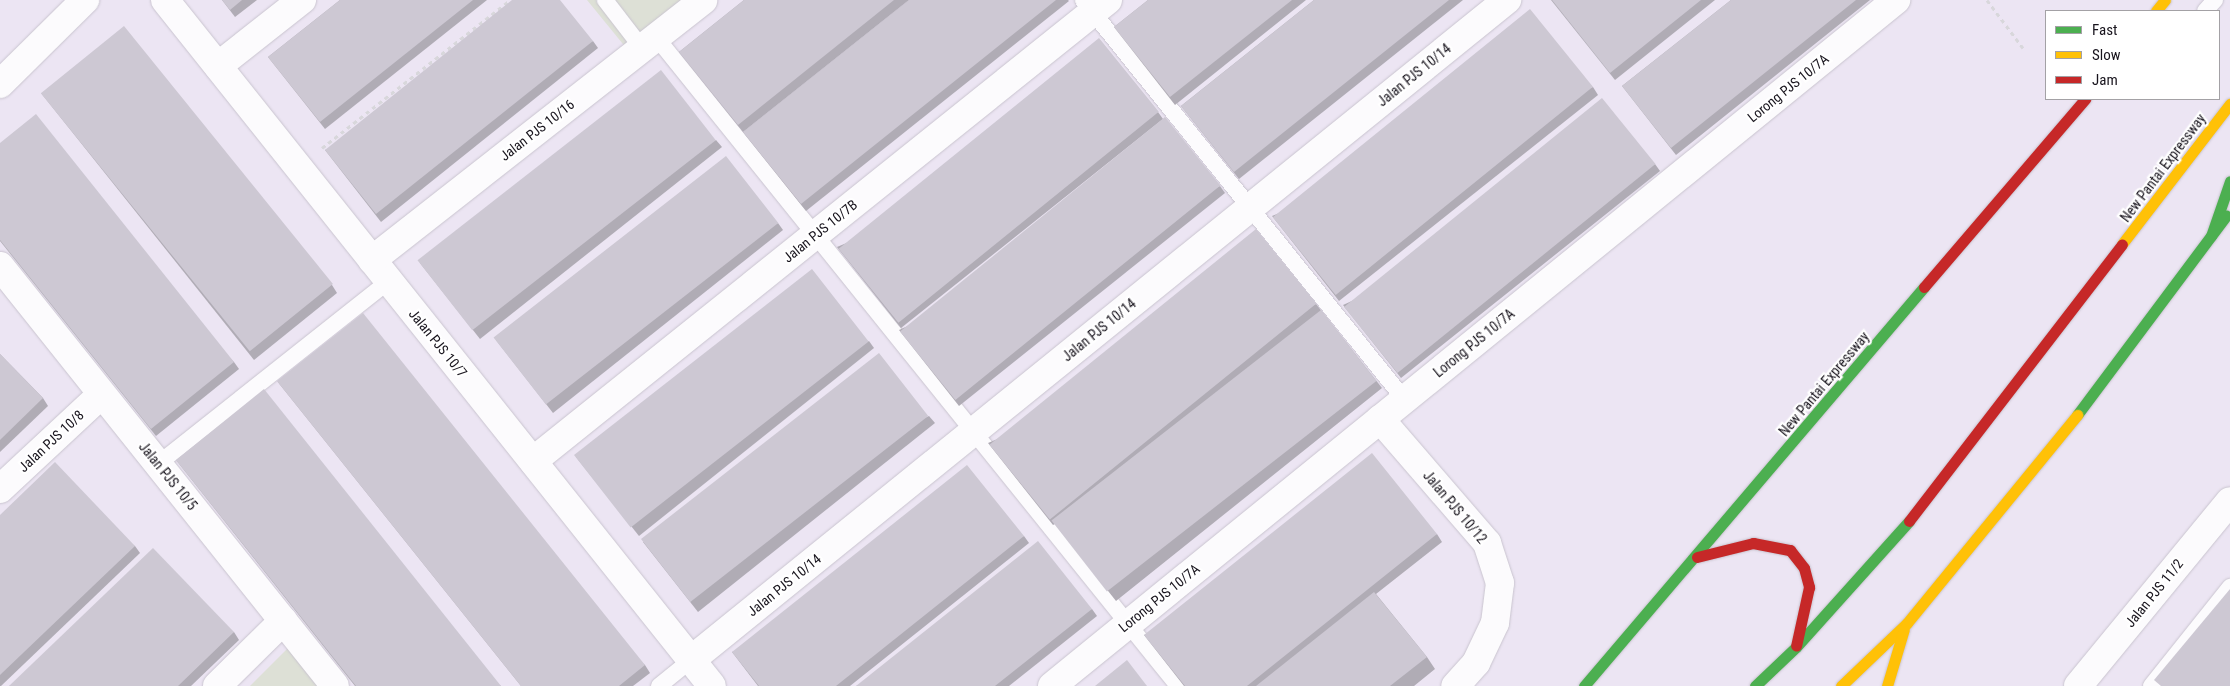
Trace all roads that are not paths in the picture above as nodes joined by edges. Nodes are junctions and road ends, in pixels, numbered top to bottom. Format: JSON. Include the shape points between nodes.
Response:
{"nodes":[{"id":1,"x":85,"y":0,"type":"edge"},
{"id":2,"x":165,"y":0,"type":"edge"},
{"id":3,"x":302,"y":0,"type":"edge"},
{"id":4,"x":605,"y":0,"type":"edge"},
{"id":5,"x":703,"y":0,"type":"edge"},
{"id":6,"x":1507,"y":0,"type":"edge"},
{"id":7,"x":1896,"y":0,"type":"edge"},
{"id":8,"x":2165,"y":0,"type":"edge"},
{"id":9,"x":2215,"y":0,"type":"edge"},
{"id":10,"x":1095,"y":4,"type":"edge"},
{"id":11,"x":2157,"y":10,"type":"edge"},
{"id":12,"x":2206,"y":10,"type":"edge"},
{"id":13,"x":649,"y":42,"type":"junction"},
{"id":14,"x":218,"y":66,"type":"junction"},
{"id":15,"x":0,"y":84,"type":"edge"},
{"id":16,"x":2084,"y":100,"type":"edge"},
{"id":17,"x":2230,"y":104,"type":"edge"},
{"id":18,"x":2230,"y":181,"type":"edge"},
{"id":19,"x":1250,"y":207,"type":"junction"},
{"id":20,"x":2230,"y":212,"type":"edge"},
{"id":21,"x":816,"y":234,"type":"junction"},
{"id":22,"x":2211,"y":236,"type":"junction"},
{"id":23,"x":0,"y":266,"type":"edge"},
{"id":24,"x":380,"y":270,"type":"junction"},
{"id":25,"x":102,"y":394,"type":"junction"},
{"id":26,"x":1404,"y":399,"type":"junction"},
{"id":27,"x":1380,"y":419,"type":"junction"},
{"id":28,"x":974,"y":431,"type":"junction"},
{"id":29,"x":533,"y":461,"type":"junction"},
{"id":30,"x":158,"y":464,"type":"junction"},
{"id":31,"x":0,"y":490,"type":"edge"},
{"id":32,"x":2230,"y":501,"type":"edge"},
{"id":33,"x":1697,"y":557,"type":"junction"},
{"id":34,"x":2230,"y":587,"type":"edge"},
{"id":35,"x":283,"y":621,"type":"junction"},
{"id":36,"x":1907,"y":622,"type":"junction"},
{"id":37,"x":1128,"y":624,"type":"junction"},
{"id":38,"x":1796,"y":647,"type":"junction"},
{"id":39,"x":691,"y":660,"type":"junction"},
{"id":40,"x":2084,"y":684,"type":"edge"},
{"id":41,"x":217,"y":686,"type":"edge"},
{"id":42,"x":335,"y":686,"type":"edge"},
{"id":43,"x":659,"y":686,"type":"edge"},
{"id":44,"x":712,"y":686,"type":"edge"},
{"id":45,"x":1052,"y":686,"type":"edge"},
{"id":46,"x":1178,"y":686,"type":"edge"},
{"id":47,"x":1455,"y":686,"type":"edge"},
{"id":48,"x":1584,"y":686,"type":"edge"},
{"id":49,"x":1755,"y":686,"type":"edge"},
{"id":50,"x":1841,"y":686,"type":"edge"},
{"id":51,"x":1887,"y":686,"type":"edge"},
{"id":52,"x":2151,"y":686,"type":"edge"}],
"edges":[{"from":1,"to":15,"type":"street"},
{"from":2,"to":14,"type":"street","name":"Jalan PJS 10/7"},
{"from":3,"to":14,"type":"street"},
{"from":4,"to":13,"type":"lane"},
{"from":5,"to":13,"type":"street","name":"Jalan PJS 10/16"},
{"from":6,"to":19,"type":"street","name":"Jalan PJS 10/14"},
{"from":7,"to":26,"type":"street","name":"Lorong PJS 10/7A"},
{"from":8,"to":11,"type":"main road"},
{"from":9,"to":12,"type":"lane"},
{"from":10,"to":19,"type":"lane"},
{"from":10,"to":21,"type":"street","name":"Jalan PJS 10/7B"},
{"from":13,"to":21,"type":"lane"},
{"from":13,"to":24,"type":"street","name":"Jalan PJS 10/16"},
{"from":14,"to":24,"type":"street","name":"Jalan PJS 10/7"},
{"from":16,"to":33,"type":"main road","name":"New Pantai Expressway"},
{"from":17,"to":38,"type":"main road","name":"New Pantai Expressway","via":[[1896,538]]},
{"from":18,"to":22,"type":"main road"},
{"from":19,"to":26,"type":"lane"},
{"from":19,"to":28,"type":"street","name":"Jalan PJS 10/14"},
{"from":20,"to":22,"type":"main road"},
{"from":21,"to":28,"type":"lane"},
{"from":21,"to":29,"type":"street","name":"Jalan PJS 10/7B"},
{"from":22,"to":36,"type":"main road","via":[[2050,450]]},
{"from":23,"to":25,"type":"street","name":"Jalan PJS 10/5"},
{"from":24,"to":29,"type":"street","name":"Jalan PJS 10/7"},
{"from":24,"to":30,"type":"lane"},
{"from":25,"to":30,"type":"street","name":"Jalan PJS 10/5"},
{"from":25,"to":31,"type":"street","name":"Jalan PJS 10/8"},
{"from":26,"to":27,"type":"street","name":"Lorong PJS 10/7A"},
{"from":27,"to":37,"type":"street","name":"Lorong PJS 10/7A"},
{"from":27,"to":47,"type":"street","name":"Jalan PJS 10/12","via":[[1488,543],[1500,583],[1495,623],[1476,663]]},
{"from":28,"to":37,"type":"lane"},
{"from":28,"to":39,"type":"street","name":"Jalan PJS 10/14"},
{"from":29,"to":39,"type":"street","name":"Jalan PJS 10/7"},
{"from":30,"to":35,"type":"street","name":"Jalan PJS 10/5"},
{"from":32,"to":40,"type":"street","name":"Jalan PJS 11/2"},
{"from":33,"to":38,"type":"main road","via":[[1752,543],[1790,550],[1804,568],[1809,587]]},
{"from":33,"to":48,"type":"main road","name":"New Pantai Expressway"},
{"from":34,"to":52,"type":"lane"},
{"from":35,"to":41,"type":"street"},
{"from":35,"to":42,"type":"street","name":"Jalan PJS 10/5"},
{"from":36,"to":50,"type":"main road"},
{"from":36,"to":51,"type":"main road","via":[[1888,674]]},
{"from":37,"to":45,"type":"street","name":"Lorong PJS 10/7A"},
{"from":37,"to":46,"type":"lane"},
{"from":38,"to":49,"type":"main road","name":"New Pantai Expressway"},
{"from":39,"to":43,"type":"lane"},
{"from":39,"to":44,"type":"street","name":"Jalan PJS 10/7"}]}
